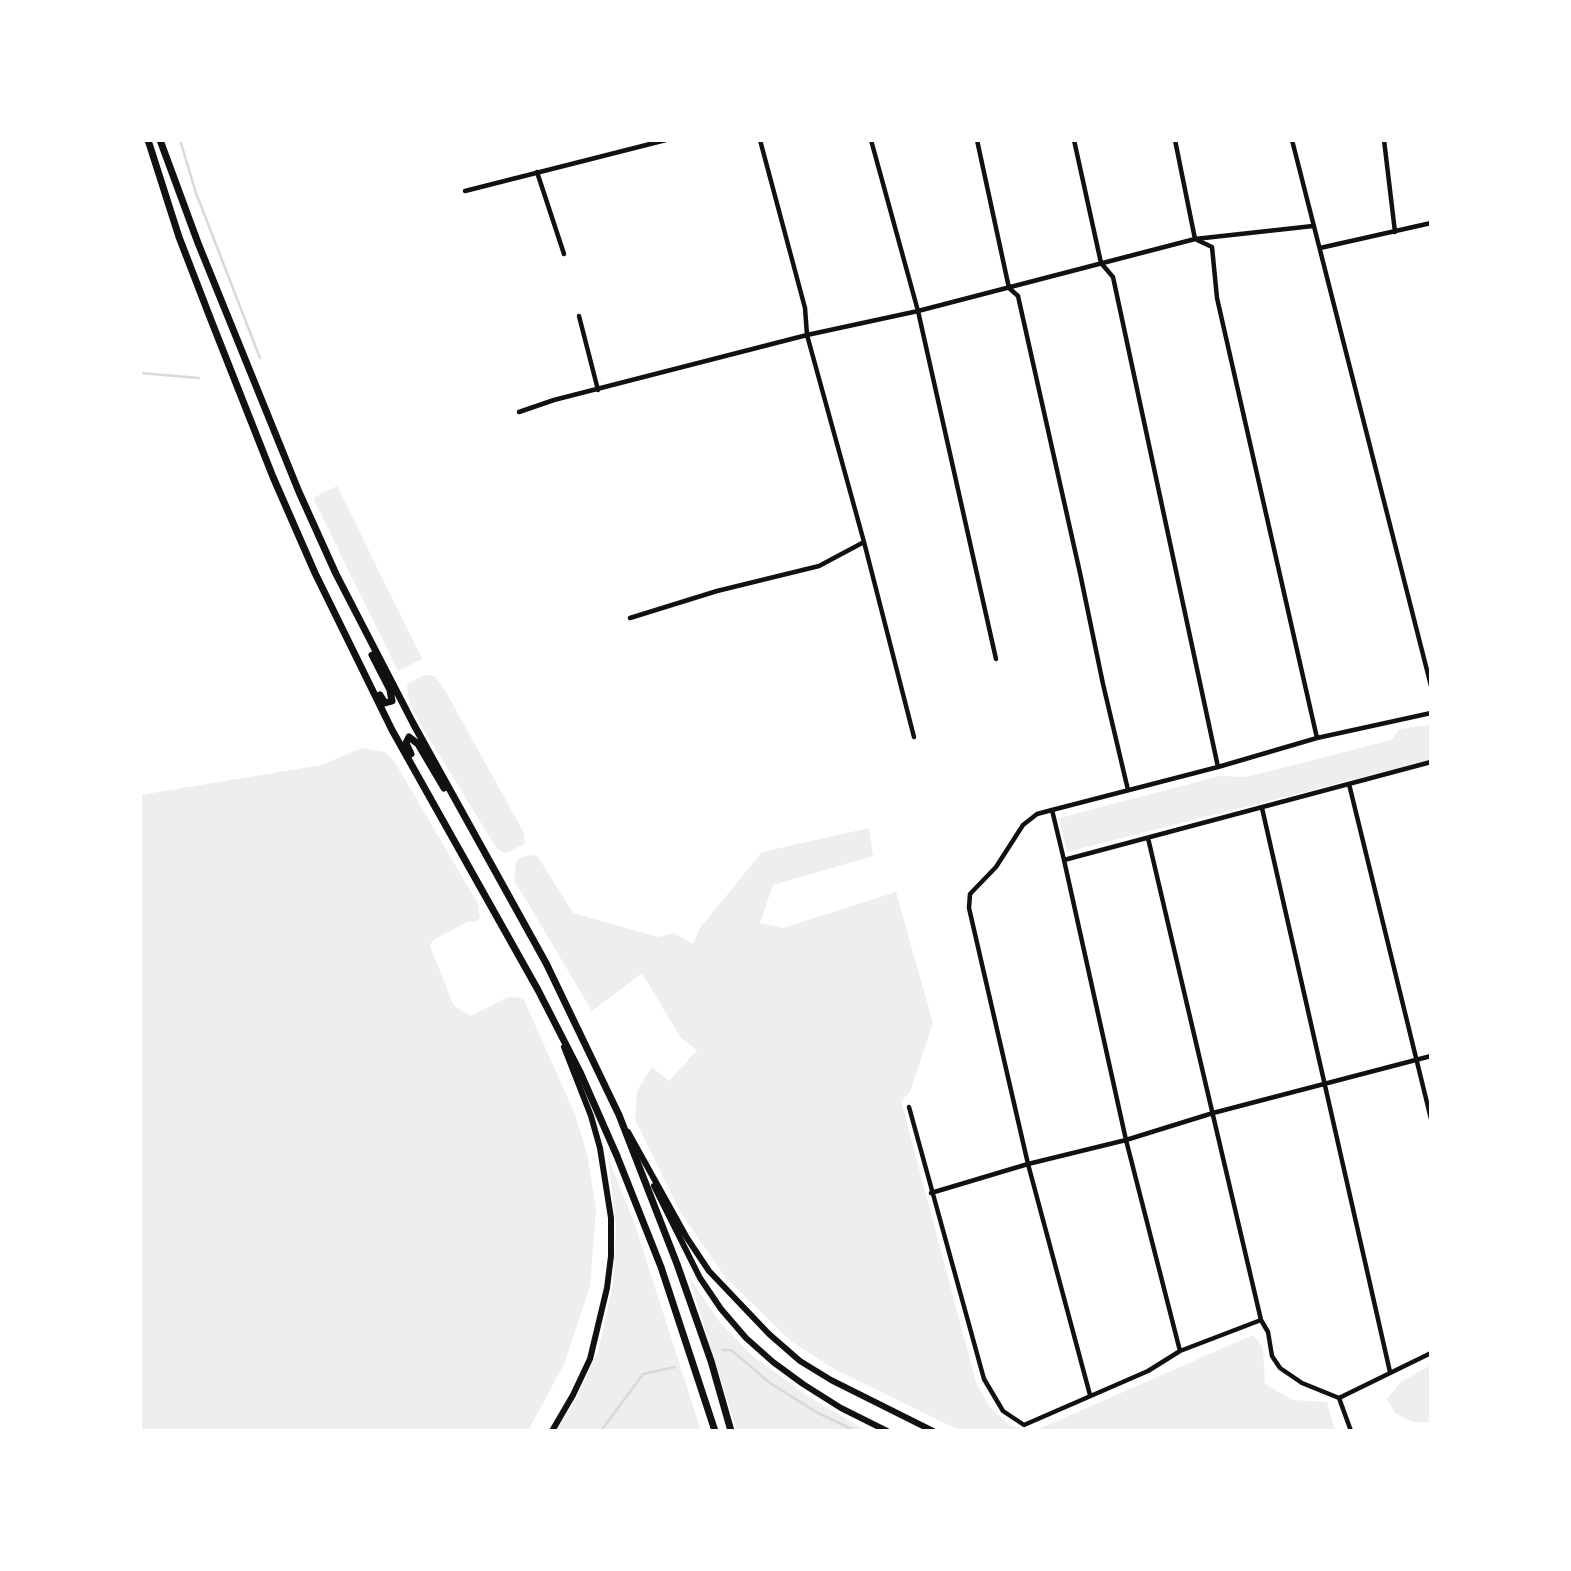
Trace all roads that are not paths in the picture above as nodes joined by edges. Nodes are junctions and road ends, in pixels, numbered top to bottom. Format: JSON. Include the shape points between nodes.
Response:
{"nodes":[{"id":1,"x":148,"y":140,"type":"edge"},
{"id":2,"x":160,"y":140,"type":"edge"},
{"id":3,"x":666,"y":140,"type":"edge"},
{"id":4,"x":760,"y":140,"type":"edge"},
{"id":5,"x":871,"y":140,"type":"edge"},
{"id":6,"x":977,"y":140,"type":"edge"},
{"id":7,"x":1074,"y":140,"type":"edge"},
{"id":8,"x":1175,"y":140,"type":"edge"},
{"id":9,"x":1292,"y":140,"type":"edge"},
{"id":10,"x":1384,"y":140,"type":"edge"},
{"id":11,"x":537,"y":172,"type":"junction"},
{"id":12,"x":465,"y":191,"type":"dead end"},
{"id":13,"x":1431,"y":223,"type":"edge"},
{"id":14,"x":1313,"y":226,"type":"junction"},
{"id":15,"x":1395,"y":232,"type":"junction"},
{"id":16,"x":1195,"y":239,"type":"junction"},
{"id":17,"x":1321,"y":248,"type":"junction"},
{"id":18,"x":564,"y":254,"type":"dead end"},
{"id":19,"x":1101,"y":263,"type":"junction"},
{"id":20,"x":1009,"y":288,"type":"junction"},
{"id":21,"x":918,"y":311,"type":"junction"},
{"id":22,"x":579,"y":316,"type":"dead end"},
{"id":23,"x":807,"y":335,"type":"junction"},
{"id":24,"x":598,"y":390,"type":"junction"},
{"id":25,"x":519,"y":412,"type":"dead end"},
{"id":26,"x":864,"y":542,"type":"junction"},
{"id":27,"x":630,"y":618,"type":"dead end"},
{"id":28,"x":360,"y":624,"type":"junction"},
{"id":29,"x":350,"y":643,"type":"junction"},
{"id":30,"x":996,"y":659,"type":"dead end"},
{"id":31,"x":1431,"y":686,"type":"edge"},
{"id":32,"x":1431,"y":713,"type":"edge"},
{"id":33,"x":914,"y":737,"type":"dead end"},
{"id":34,"x":1317,"y":738,"type":"junction"},
{"id":35,"x":1431,"y":762,"type":"edge"},
{"id":36,"x":1218,"y":767,"type":"junction"},
{"id":37,"x":1349,"y":784,"type":"junction"},
{"id":38,"x":1129,"y":789,"type":"junction"},
{"id":39,"x":460,"y":808,"type":"junction"},
{"id":40,"x":1262,"y":808,"type":"junction"},
{"id":41,"x":1052,"y":810,"type":"junction"},
{"id":42,"x":1148,"y":838,"type":"junction"},
{"id":43,"x":1064,"y":860,"type":"junction"},
{"id":44,"x":473,"y":872,"type":"junction"},
{"id":45,"x":556,"y":1025,"type":"junction"},
{"id":46,"x":1431,"y":1056,"type":"edge"},
{"id":47,"x":1416,"y":1060,"type":"junction"},
{"id":48,"x":1325,"y":1084,"type":"junction"},
{"id":49,"x":909,"y":1107,"type":"dead end"},
{"id":50,"x":1213,"y":1113,"type":"junction"},
{"id":51,"x":619,"y":1115,"type":"junction"},
{"id":52,"x":1431,"y":1119,"type":"edge"},
{"id":53,"x":1126,"y":1140,"type":"junction"},
{"id":54,"x":1028,"y":1164,"type":"junction"},
{"id":55,"x":932,"y":1193,"type":"junction"},
{"id":56,"x":1261,"y":1320,"type":"junction"},
{"id":57,"x":1180,"y":1351,"type":"junction"},
{"id":58,"x":1431,"y":1353,"type":"edge"},
{"id":59,"x":1390,"y":1372,"type":"junction"},
{"id":60,"x":1090,"y":1395,"type":"junction"},
{"id":61,"x":1339,"y":1398,"type":"junction"},
{"id":62,"x":552,"y":1431,"type":"edge"},
{"id":63,"x":715,"y":1431,"type":"edge"},
{"id":64,"x":731,"y":1431,"type":"edge"},
{"id":65,"x":887,"y":1431,"type":"edge"},
{"id":66,"x":933,"y":1431,"type":"edge"},
{"id":67,"x":1351,"y":1431,"type":"edge"}],
"edges":[{"from":1,"to":29,"type":"highway","via":[[179,237],[268,464]]},
{"from":2,"to":28,"type":"highway","via":[[299,492]]},
{"from":3,"to":11,"type":"street"},
{"from":4,"to":23,"type":"street","via":[[805,308]]},
{"from":5,"to":21,"type":"street"},
{"from":6,"to":20,"type":"street"},
{"from":7,"to":19,"type":"street"},
{"from":8,"to":16,"type":"street"},
{"from":9,"to":14,"type":"street"},
{"from":10,"to":15,"type":"street"},
{"from":11,"to":12,"type":"street"},
{"from":11,"to":18,"type":"street"},
{"from":13,"to":15,"type":"street"},
{"from":14,"to":16,"type":"street"},
{"from":14,"to":17,"type":"street"},
{"from":15,"to":17,"type":"street"},
{"from":16,"to":19,"type":"street"},
{"from":16,"to":34,"type":"street","via":[[1212,247],[1217,298]]},
{"from":17,"to":31,"type":"street"},
{"from":19,"to":20,"type":"street"},
{"from":19,"to":36,"type":"street","via":[[1113,278]]},
{"from":20,"to":21,"type":"street"},
{"from":20,"to":38,"type":"street","via":[[1018,296]]},
{"from":21,"to":23,"type":"street"},
{"from":21,"to":30,"type":"street"},
{"from":22,"to":24,"type":"street"},
{"from":23,"to":24,"type":"street"},
{"from":23,"to":26,"type":"street"},
{"from":24,"to":25,"type":"street"},
{"from":26,"to":27,"type":"street","via":[[819,566]]},
{"from":26,"to":33,"type":"street"},
{"from":28,"to":29,"type":"highway","via":[[391,694],[390,703],[383,701]]},
{"from":28,"to":39,"type":"highway"},
{"from":29,"to":44,"type":"highway"},
{"from":32,"to":34,"type":"street"},
{"from":34,"to":36,"type":"street"},
{"from":35,"to":37,"type":"street"},
{"from":36,"to":38,"type":"street"},
{"from":37,"to":40,"type":"street"},
{"from":37,"to":47,"type":"street"},
{"from":38,"to":41,"type":"street"},
{"from":39,"to":44,"type":"highway","via":[[416,741],[407,738],[407,747],[463,845]]},
{"from":39,"to":51,"type":"highway","via":[[546,963]]},
{"from":40,"to":42,"type":"street"},
{"from":40,"to":48,"type":"street"},
{"from":41,"to":43,"type":"street"},
{"from":41,"to":54,"type":"street","via":[[1023,825],[996,867],[970,894],[969,908]]},
{"from":42,"to":43,"type":"street"},
{"from":42,"to":50,"type":"street"},
{"from":43,"to":53,"type":"street"},
{"from":44,"to":45,"type":"highway"},
{"from":45,"to":62,"type":"main road","via":[[600,1148],[611,1218],[611,1256],[590,1359]]},
{"from":45,"to":63,"type":"highway","via":[[617,1156],[661,1267]]},
{"from":46,"to":47,"type":"street"},
{"from":47,"to":48,"type":"street"},
{"from":47,"to":52,"type":"street"},
{"from":48,"to":50,"type":"street"},
{"from":48,"to":59,"type":"street"},
{"from":49,"to":55,"type":"street"},
{"from":50,"to":53,"type":"street"},
{"from":50,"to":56,"type":"street"},
{"from":51,"to":64,"type":"highway","via":[[677,1264]]},
{"from":51,"to":65,"type":"main road","via":[[695,1269],[721,1309],[755,1346],[803,1384]]},
{"from":51,"to":66,"type":"main road","via":[[687,1238],[740,1305],[800,1360]]},
{"from":53,"to":54,"type":"street"},
{"from":53,"to":57,"type":"street"},
{"from":54,"to":55,"type":"street"},
{"from":54,"to":60,"type":"street"},
{"from":55,"to":60,"type":"street","via":[[984,1379],[1003,1411],[1024,1425]]},
{"from":56,"to":57,"type":"street"},
{"from":56,"to":61,"type":"street","via":[[1280,1368]]},
{"from":57,"to":60,"type":"street"},
{"from":58,"to":59,"type":"street"},
{"from":59,"to":61,"type":"street"},
{"from":61,"to":67,"type":"street"}]}
